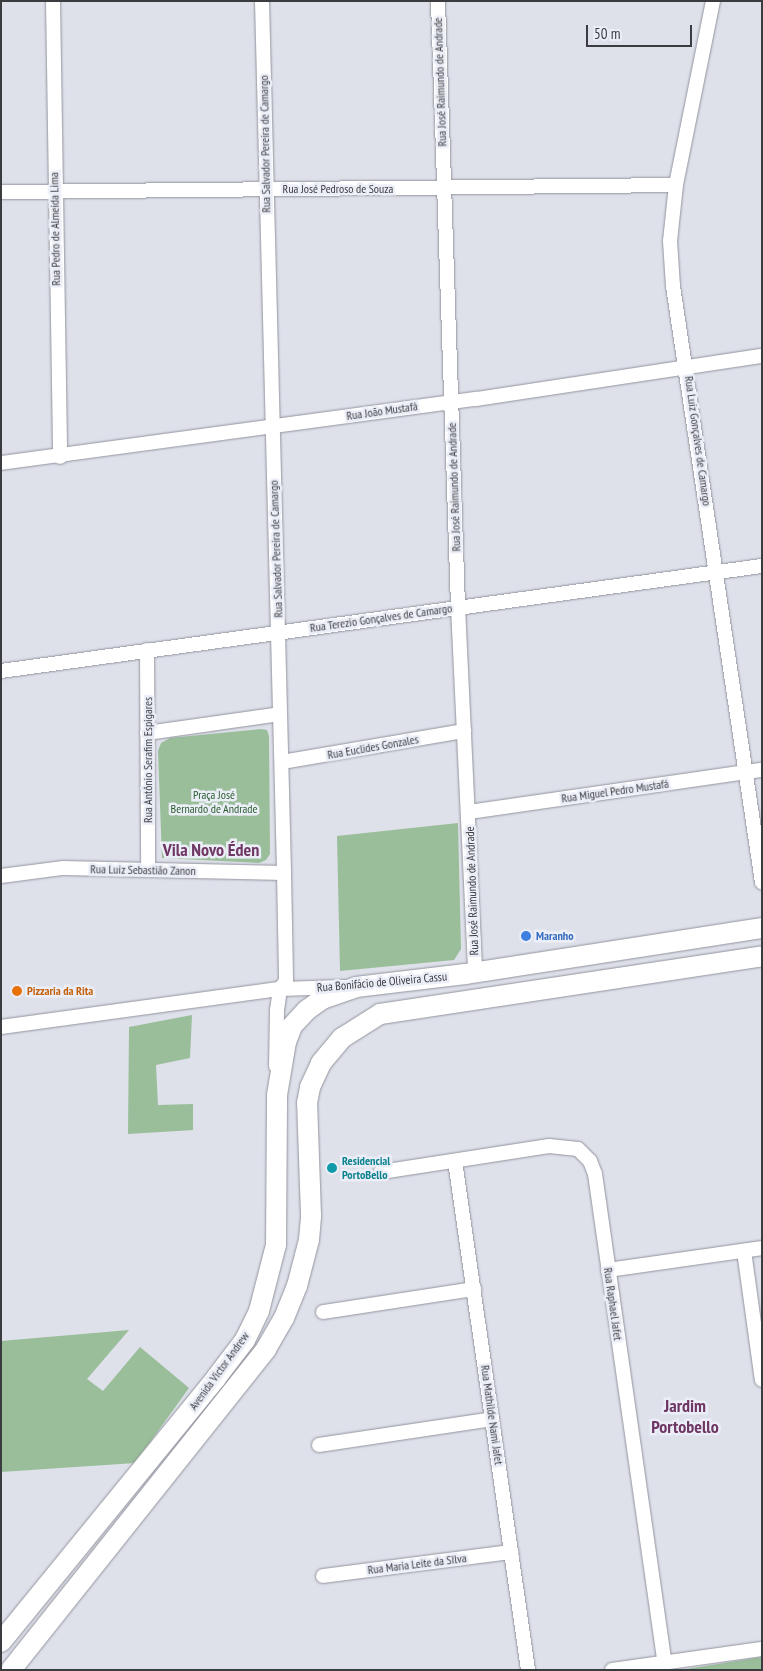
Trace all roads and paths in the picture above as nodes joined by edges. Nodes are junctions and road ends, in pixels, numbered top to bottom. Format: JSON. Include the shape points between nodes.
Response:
{"nodes":[{"id":1,"x":53,"y":1,"type":"edge"},
{"id":2,"x":262,"y":1,"type":"edge"},
{"id":3,"x":438,"y":1,"type":"edge"},
{"id":4,"x":713,"y":1,"type":"edge"},
{"id":5,"x":676,"y":185,"type":"junction"},
{"id":6,"x":265,"y":188,"type":"junction"},
{"id":7,"x":443,"y":189,"type":"junction"},
{"id":8,"x":54,"y":190,"type":"junction"},
{"id":9,"x":1,"y":192,"type":"edge"},
{"id":10,"x":762,"y":356,"type":"edge"},
{"id":11,"x":687,"y":366,"type":"junction"},
{"id":12,"x":451,"y":402,"type":"junction"},
{"id":13,"x":272,"y":425,"type":"junction"},
{"id":14,"x":60,"y":457,"type":"junction"},
{"id":15,"x":1,"y":463,"type":"edge"},
{"id":16,"x":762,"y":566,"type":"edge"},
{"id":17,"x":718,"y":573,"type":"junction"},
{"id":18,"x":458,"y":607,"type":"junction"},
{"id":19,"x":279,"y":632,"type":"junction"},
{"id":20,"x":147,"y":650,"type":"junction"},
{"id":21,"x":1,"y":671,"type":"edge"},
{"id":22,"x":280,"y":714,"type":"junction"},
{"id":23,"x":464,"y":731,"type":"junction"},
{"id":24,"x":147,"y":733,"type":"junction"},
{"id":25,"x":282,"y":762,"type":"junction"},
{"id":26,"x":762,"y":770,"type":"edge"},
{"id":27,"x":747,"y":772,"type":"junction"},
{"id":28,"x":469,"y":812,"type":"junction"},
{"id":29,"x":148,"y":870,"type":"junction"},
{"id":30,"x":284,"y":873,"type":"junction"},
{"id":31,"x":1,"y":876,"type":"edge"},
{"id":32,"x":762,"y":882,"type":"edge"},
{"id":33,"x":762,"y":928,"type":"edge"},
{"id":34,"x":762,"y":956,"type":"edge"},
{"id":35,"x":475,"y":972,"type":"junction"},
{"id":36,"x":356,"y":987,"type":"junction"},
{"id":37,"x":280,"y":989,"type":"junction"},
{"id":38,"x":396,"y":1012,"type":"junction"},
{"id":39,"x":1,"y":1027,"type":"edge"},
{"id":40,"x":278,"y":1095,"type":"junction"},
{"id":41,"x":277,"y":1131,"type":"junction"},
{"id":42,"x":455,"y":1161,"type":"junction"},
{"id":43,"x":381,"y":1172,"type":"dead end"},
{"id":44,"x":311,"y":1189,"type":"junction"},
{"id":45,"x":762,"y":1248,"type":"edge"},
{"id":46,"x":744,"y":1251,"type":"junction"},
{"id":47,"x":608,"y":1270,"type":"junction"},
{"id":48,"x":474,"y":1289,"type":"junction"},
{"id":49,"x":323,"y":1312,"type":"dead end"},
{"id":50,"x":762,"y":1380,"type":"edge"},
{"id":51,"x":492,"y":1419,"type":"junction"},
{"id":52,"x":319,"y":1445,"type":"dead end"},
{"id":53,"x":511,"y":1552,"type":"junction"},
{"id":54,"x":323,"y":1576,"type":"dead end"},
{"id":55,"x":1,"y":1642,"type":"edge"},
{"id":56,"x":762,"y":1649,"type":"edge"},
{"id":57,"x":664,"y":1661,"type":"junction"},
{"id":58,"x":11,"y":1670,"type":"edge"},
{"id":59,"x":528,"y":1670,"type":"edge"},
{"id":60,"x":612,"y":1670,"type":"edge"}],
"edges":[{"from":1,"to":8,"type":"street","name":"Rua Pedro de Almeida Lima"},
{"from":2,"to":6,"type":"street","name":"Rua Salvador Pereira de Camargo"},
{"from":3,"to":7,"type":"street","name":"Rua José Raimundo de Andrade"},
{"from":4,"to":5,"type":"street","name":"Rua Luíz Gonçalves de Camargo"},
{"from":5,"to":7,"type":"street","name":"Rua José Pedroso de Souza"},
{"from":5,"to":11,"type":"street","name":"Rua Luíz Gonçalves de Camargo","via":[[670,241],[673,286]]},
{"from":6,"to":7,"type":"street","name":"Rua José Pedroso de Souza"},
{"from":6,"to":8,"type":"street","name":"Rua José Pedroso de Souza"},
{"from":6,"to":13,"type":"street","name":"Rua Salvador Pereira de Camargo"},
{"from":7,"to":12,"type":"street","name":"Rua José Raimundo de Andrade"},
{"from":8,"to":9,"type":"street","name":"Rua José Pedroso de Souza"},
{"from":8,"to":14,"type":"street","name":"Rua Pedro de Almeida Lima"},
{"from":10,"to":11,"type":"street","name":"Rua João Mustafá"},
{"from":11,"to":12,"type":"street","name":"Rua João Mustafá"},
{"from":11,"to":17,"type":"street","name":"Rua Luíz Gonçalves de Camargo"},
{"from":12,"to":13,"type":"street","name":"Rua João Mustafá"},
{"from":12,"to":18,"type":"street","name":"Rua José Raimundo de Andrade"},
{"from":13,"to":14,"type":"street","name":"Rua João Mustafá"},
{"from":13,"to":19,"type":"street","name":"Rua Salvador Pereira de Camargo"},
{"from":14,"to":15,"type":"street","name":"Rua João Mustafá"},
{"from":16,"to":17,"type":"street","name":"Rua Terezio Gonçalves de Camargo"},
{"from":17,"to":18,"type":"street","name":"Rua Terezio Gonçalves de Camargo"},
{"from":17,"to":27,"type":"street","name":"Rua Luíz Gonçalves de Camargo"},
{"from":18,"to":19,"type":"street","name":"Rua Terezio Gonçalves de Camargo"},
{"from":18,"to":23,"type":"street","name":"Rua José Raimundo de Andrade"},
{"from":19,"to":20,"type":"street","name":"Rua Terezio Gonçalves de Camargo"},
{"from":19,"to":22,"type":"street","name":"Rua Salvador Pereira de Camargo"},
{"from":20,"to":21,"type":"street","name":"Rua Terezio Gonçalves de Camargo"},
{"from":20,"to":24,"type":"street","name":"Rua Antônio Serafim Espigares"},
{"from":22,"to":24,"type":"street"},
{"from":22,"to":25,"type":"street","name":"Rua Salvador Pereira de Camargo"},
{"from":23,"to":25,"type":"street","name":"Rua Euclides Gonzales"},
{"from":23,"to":28,"type":"street","name":"Rua José Raimundo de Andrade"},
{"from":24,"to":29,"type":"street","name":"Rua Antônio Serafim Espigares"},
{"from":25,"to":30,"type":"street","name":"Rua Salvador Pereira de Camargo"},
{"from":26,"to":27,"type":"street","name":"Rua Miguel Pedro Mustafá"},
{"from":27,"to":28,"type":"street","name":"Rua Miguel Pedro Mustafá"},
{"from":27,"to":32,"type":"street","name":"Rua Luíz Gonçalves de Camargo"},
{"from":28,"to":35,"type":"street","name":"Rua José Raimundo de Andrade"},
{"from":29,"to":30,"type":"street","name":"Rua Luiz Sebastião Zanon"},
{"from":29,"to":31,"type":"street","name":"Rua Luiz Sebastião Zanon","via":[[63,868]]},
{"from":30,"to":37,"type":"street","name":"Rua Salvador Pereira de Camargo","via":[[286,981]]},
{"from":33,"to":35,"type":"main road","name":"Rua Bonifácio de Oliveira Cassu"},
{"from":34,"to":38,"type":"main road"},
{"from":35,"to":36,"type":"main road","name":"Rua Bonifácio de Oliveira Cassu"},
{"from":35,"to":38,"type":"main road","via":[[454,992],[411,1003]]},
{"from":36,"to":37,"type":"street","name":"Rua Bonifácio de Oliveira Cassu"},
{"from":36,"to":40,"type":"main road","name":"Avenida Victor Andrew","via":[[322,999],[292,1026],[286,1042]]},
{"from":37,"to":39,"type":"street","name":"Rua Bonifácio de Oliveira Cassu"},
{"from":37,"to":40,"type":"street","name":"Rua Salvador Pereira de Camargo","via":[[275,1028]]},
{"from":38,"to":44,"type":"main road","name":"Avenida Victor Andrew","via":[[363,1022],[332,1047],[315,1075],[307,1103]]},
{"from":40,"to":41,"type":"main road","name":"Avenida Victor Andrew"},
{"from":41,"to":44,"type":"main road","via":[[286,1145],[291,1176]]},
{"from":41,"to":55,"type":"main road","name":"Avenida Victor Andrew","via":[[276,1246],[264,1295],[245,1340]]},
{"from":42,"to":43,"type":"street","name":"Rua Raphael Jafet"},
{"from":42,"to":47,"type":"street","name":"Rua Raphael Jafet","via":[[549,1146],[578,1149],[590,1161],[595,1174]]},
{"from":42,"to":48,"type":"street","name":"Rua Mathilde Nami Jafet"},
{"from":44,"to":58,"type":"main road","name":"Avenida Victor Andrew","via":[[309,1240],[297,1286],[266,1349]]},
{"from":45,"to":46,"type":"street"},
{"from":46,"to":47,"type":"street"},
{"from":46,"to":50,"type":"street"},
{"from":47,"to":57,"type":"street","name":"Rua Raphael Jafet"},
{"from":48,"to":49,"type":"street"},
{"from":48,"to":51,"type":"street","name":"Rua Mathilde Nami Jafet"},
{"from":51,"to":52,"type":"street"},
{"from":51,"to":53,"type":"street","name":"Rua Mathilde Nami Jafet"},
{"from":53,"to":54,"type":"street","name":"Rua Maria Leite da SIlva"},
{"from":53,"to":59,"type":"street","name":"Rua Mathilde Nami Jafet"},
{"from":56,"to":57,"type":"street"},
{"from":57,"to":60,"type":"street"}]}
